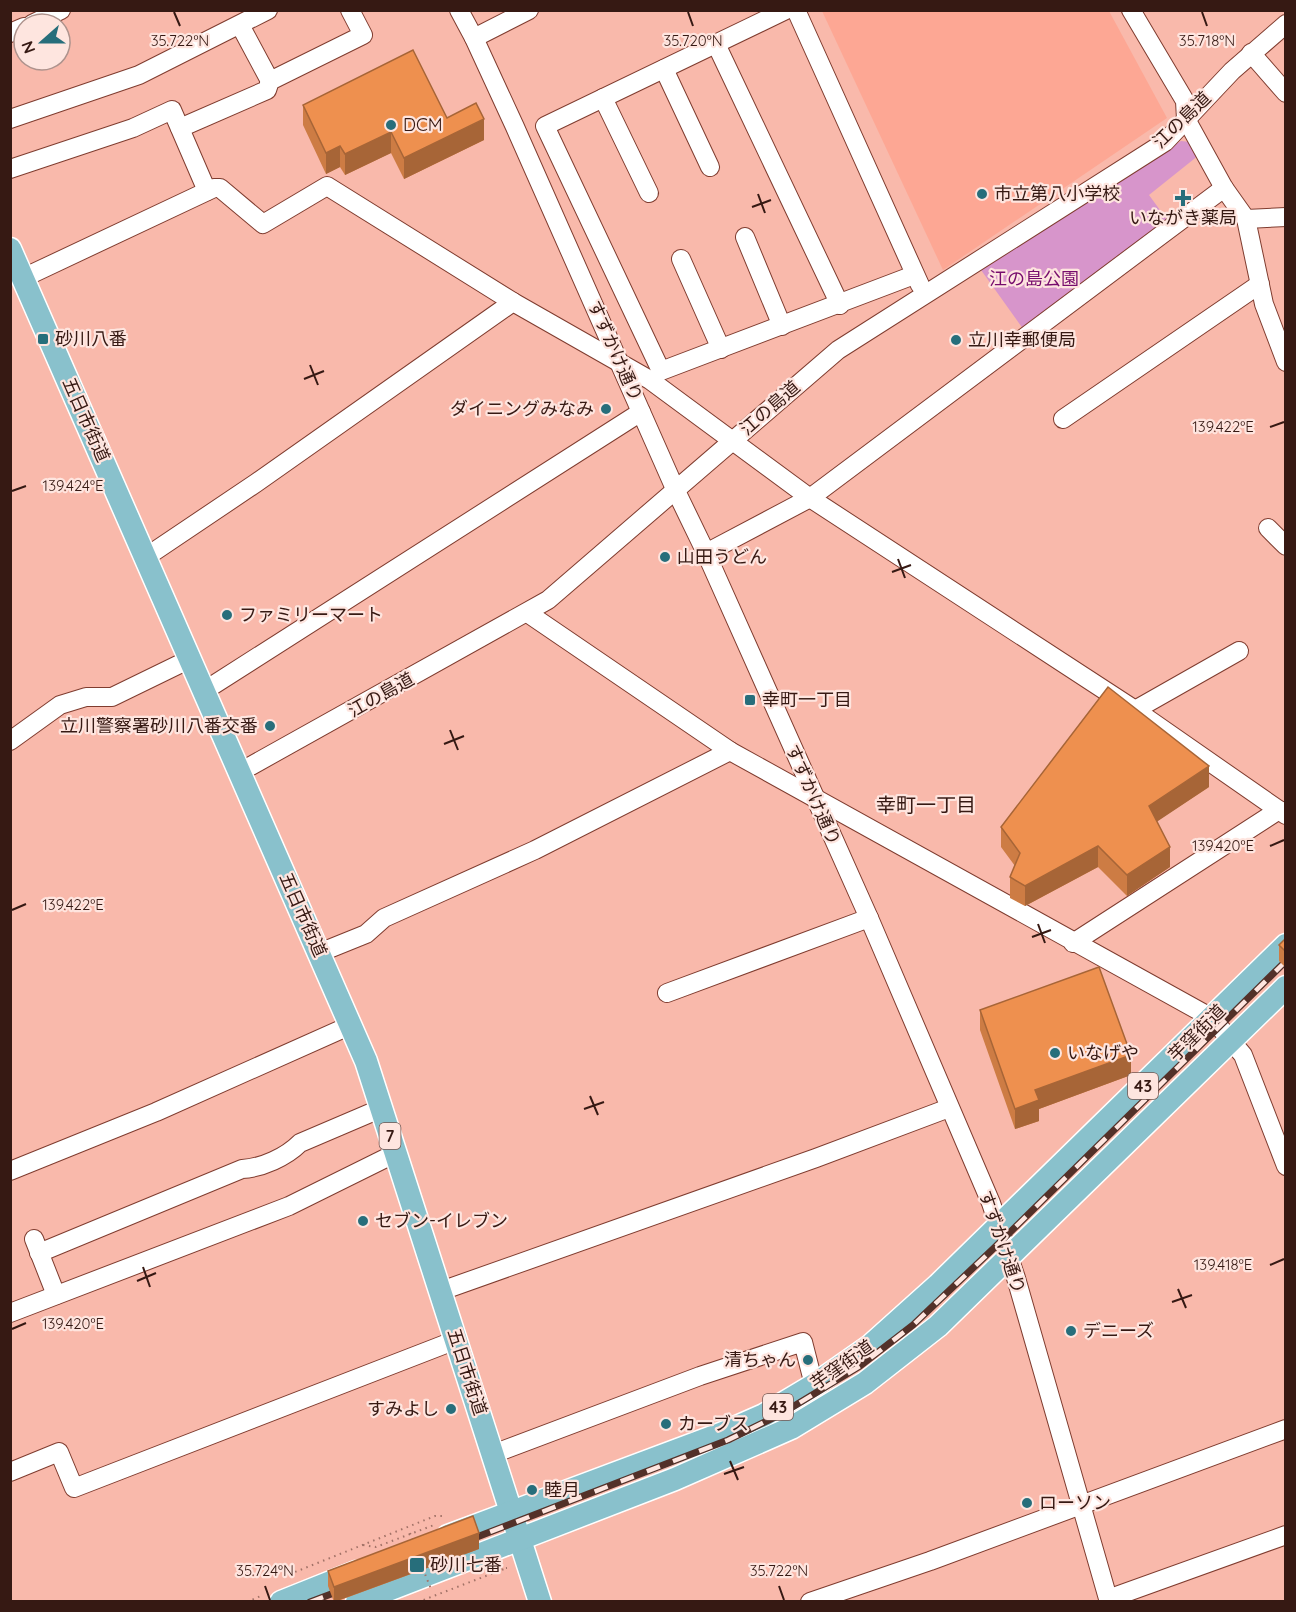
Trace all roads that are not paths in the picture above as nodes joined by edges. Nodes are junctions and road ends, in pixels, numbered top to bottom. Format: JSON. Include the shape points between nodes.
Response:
{"nodes":[{"id":1,"x":268,"y":10,"type":"edge"},
{"id":2,"x":350,"y":10,"type":"edge"},
{"id":3,"x":459,"y":10,"type":"edge"},
{"id":4,"x":530,"y":10,"type":"edge"},
{"id":5,"x":786,"y":10,"type":"edge"},
{"id":6,"x":796,"y":10,"type":"edge"},
{"id":7,"x":1131,"y":10,"type":"edge"},
{"id":8,"x":1276,"y":10,"type":"edge"},
{"id":9,"x":240,"y":25,"type":"junction"},
{"id":10,"x":1283,"y":30,"type":"edge"},
{"id":11,"x":474,"y":38,"type":"junction"},
{"id":12,"x":716,"y":44,"type":"junction"},
{"id":13,"x":1251,"y":53,"type":"junction"},
{"id":14,"x":664,"y":69,"type":"junction"},
{"id":15,"x":270,"y":81,"type":"junction"},
{"id":16,"x":1286,"y":93,"type":"edge"},
{"id":17,"x":603,"y":98,"type":"junction"},
{"id":18,"x":10,"y":119,"type":"edge"},
{"id":19,"x":1186,"y":119,"type":"junction"},
{"id":20,"x":180,"y":128,"type":"junction"},
{"id":21,"x":710,"y":166,"type":"dead end"},
{"id":22,"x":10,"y":169,"type":"edge"},
{"id":23,"x":1224,"y":188,"type":"junction"},
{"id":24,"x":207,"y":190,"type":"junction"},
{"id":25,"x":649,"y":193,"type":"dead end"},
{"id":26,"x":1286,"y":217,"type":"edge"},
{"id":27,"x":1246,"y":219,"type":"junction"},
{"id":28,"x":745,"y":237,"type":"dead end"},
{"id":29,"x":11,"y":254,"type":"edge"},
{"id":30,"x":681,"y":259,"type":"dead end"},
{"id":31,"x":914,"y":275,"type":"junction"},
{"id":32,"x":23,"y":278,"type":"junction"},
{"id":33,"x":1260,"y":284,"type":"junction"},
{"id":34,"x":926,"y":293,"type":"junction"},
{"id":35,"x":513,"y":302,"type":"junction"},
{"id":36,"x":840,"y":304,"type":"junction"},
{"id":37,"x":782,"y":326,"type":"junction"},
{"id":38,"x":721,"y":349,"type":"junction"},
{"id":39,"x":1284,"y":354,"type":"edge"},
{"id":40,"x":620,"y":362,"type":"junction"},
{"id":41,"x":641,"y":412,"type":"junction"},
{"id":42,"x":1063,"y":418,"type":"dead end"},
{"id":43,"x":731,"y":442,"type":"junction"},
{"id":44,"x":676,"y":492,"type":"junction"},
{"id":45,"x":810,"y":498,"type":"junction"},
{"id":46,"x":1268,"y":528,"type":"dead end"},
{"id":47,"x":1286,"y":546,"type":"edge"},
{"id":48,"x":706,"y":553,"type":"junction"},
{"id":49,"x":146,"y":557,"type":"junction"},
{"id":50,"x":529,"y":614,"type":"junction"},
{"id":51,"x":1239,"y":651,"type":"dead end"},
{"id":52,"x":190,"y":658,"type":"junction"},
{"id":53,"x":204,"y":691,"type":"junction"},
{"id":54,"x":1135,"y":710,"type":"junction"},
{"id":55,"x":10,"y":741,"type":"edge"},
{"id":56,"x":730,"y":751,"type":"junction"},
{"id":57,"x":240,"y":772,"type":"junction"},
{"id":58,"x":813,"y":796,"type":"junction"},
{"id":59,"x":1282,"y":812,"type":"edge"},
{"id":60,"x":869,"y":918,"type":"junction"},
{"id":61,"x":1072,"y":943,"type":"junction"},
{"id":62,"x":1286,"y":945,"type":"edge"},
{"id":63,"x":319,"y":953,"type":"junction"},
{"id":64,"x":1286,"y":987,"type":"edge"},
{"id":65,"x":667,"y":993,"type":"dead end"},
{"id":66,"x":1212,"y":1018,"type":"junction"},
{"id":67,"x":351,"y":1025,"type":"junction"},
{"id":68,"x":1232,"y":1040,"type":"junction"},
{"id":69,"x":381,"y":1108,"type":"junction"},
{"id":70,"x":949,"y":1108,"type":"junction"},
{"id":71,"x":396,"y":1153,"type":"junction"},
{"id":72,"x":1286,"y":1166,"type":"edge"},
{"id":73,"x":10,"y":1171,"type":"edge"},
{"id":74,"x":999,"y":1224,"type":"junction"},
{"id":75,"x":1009,"y":1256,"type":"junction"},
{"id":76,"x":441,"y":1291,"type":"junction"},
{"id":77,"x":56,"y":1295,"type":"junction"},
{"id":78,"x":10,"y":1313,"type":"edge"},
{"id":79,"x":456,"y":1340,"type":"junction"},
{"id":80,"x":814,"y":1385,"type":"junction"},
{"id":81,"x":1286,"y":1429,"type":"edge"},
{"id":82,"x":493,"y":1454,"type":"junction"},
{"id":83,"x":10,"y":1472,"type":"edge"},
{"id":84,"x":1080,"y":1506,"type":"junction"},
{"id":85,"x":510,"y":1511,"type":"junction"},
{"id":86,"x":1286,"y":1535,"type":"edge"},
{"id":87,"x":519,"y":1538,"type":"junction"},
{"id":88,"x":416,"y":1541,"type":"edge"},
{"id":89,"x":381,"y":1562,"type":"edge"},
{"id":90,"x":279,"y":1593,"type":"edge"},
{"id":91,"x":1108,"y":1600,"type":"edge"},
{"id":92,"x":357,"y":1602,"type":"edge"},
{"id":93,"x":540,"y":1602,"type":"edge"},
{"id":94,"x":810,"y":1602,"type":"edge"}],
"edges":[{"from":1,"to":9,"type":"street"},
{"from":2,"to":15,"type":"street","via":[[363,35]]},
{"from":3,"to":11,"type":"street","name":"すずかけ通り"},
{"from":4,"to":11,"type":"street"},
{"from":5,"to":12,"type":"street"},
{"from":6,"to":31,"type":"street"},
{"from":7,"to":19,"type":"street","via":[[1185,101]]},
{"from":8,"to":10,"type":"street"},
{"from":9,"to":15,"type":"street"},
{"from":9,"to":18,"type":"street","via":[[139,75]]},
{"from":10,"to":13,"type":"street","name":"江の島道"},
{"from":11,"to":40,"type":"street","name":"すずかけ通り"},
{"from":12,"to":14,"type":"street"},
{"from":12,"to":36,"type":"street"},
{"from":13,"to":16,"type":"street"},
{"from":13,"to":19,"type":"street","name":"江の島道"},
{"from":14,"to":17,"type":"street"},
{"from":14,"to":21,"type":"street"},
{"from":15,"to":20,"type":"street","via":[[267,90]]},
{"from":17,"to":25,"type":"street"},
{"from":17,"to":38,"type":"street","via":[[545,126],[661,371]]},
{"from":19,"to":23,"type":"street"},
{"from":19,"to":34,"type":"street","name":"江の島道","via":[[1165,142]]},
{"from":20,"to":22,"type":"street","via":[[172,110],[133,128]]},
{"from":20,"to":24,"type":"street"},
{"from":23,"to":27,"type":"street"},
{"from":23,"to":45,"type":"street"},
{"from":24,"to":32,"type":"street"},
{"from":24,"to":35,"type":"street","via":[[219,188],[263,224],[327,186]]},
{"from":26,"to":27,"type":"street"},
{"from":27,"to":33,"type":"street"},
{"from":28,"to":37,"type":"street"},
{"from":29,"to":32,"type":"main road","name":"五日市街道","number":"7"},
{"from":30,"to":38,"type":"street"},
{"from":31,"to":34,"type":"street"},
{"from":31,"to":36,"type":"street"},
{"from":32,"to":49,"type":"main road","name":"五日市街道","number":"7"},
{"from":33,"to":39,"type":"street"},
{"from":33,"to":42,"type":"street"},
{"from":34,"to":43,"type":"street","name":"江の島道","via":[[838,350]]},
{"from":35,"to":40,"type":"street"},
{"from":35,"to":49,"type":"street"},
{"from":36,"to":37,"type":"street"},
{"from":37,"to":38,"type":"street"},
{"from":40,"to":41,"type":"street","name":"すずかけ通り"},
{"from":40,"to":43,"type":"street"},
{"from":41,"to":44,"type":"street","name":"すずかけ通り"},
{"from":41,"to":53,"type":"street"},
{"from":43,"to":44,"type":"street","name":"江の島道"},
{"from":43,"to":45,"type":"street"},
{"from":44,"to":48,"type":"street","name":"すずかけ通り"},
{"from":44,"to":50,"type":"street","name":"江の島道"},
{"from":45,"to":48,"type":"street"},
{"from":45,"to":54,"type":"street"},
{"from":46,"to":47,"type":"street"},
{"from":48,"to":58,"type":"street","name":"すずかけ通り"},
{"from":49,"to":52,"type":"main road","name":"五日市街道","number":"7"},
{"from":50,"to":56,"type":"street"},
{"from":50,"to":57,"type":"street","name":"江の島道"},
{"from":51,"to":54,"type":"street"},
{"from":52,"to":53,"type":"main road","name":"五日市街道","number":"7"},
{"from":52,"to":55,"type":"street","via":[[112,697],[86,696],[60,705]]},
{"from":53,"to":57,"type":"main road","name":"五日市街道","number":"7"},
{"from":54,"to":59,"type":"street"},
{"from":56,"to":58,"type":"street"},
{"from":56,"to":63,"type":"street","via":[[535,850],[384,918],[366,934]]},
{"from":57,"to":63,"type":"main road","name":"五日市街道","number":"7"},
{"from":58,"to":60,"type":"street","name":"すずかけ通り"},
{"from":58,"to":61,"type":"street"},
{"from":59,"to":61,"type":"street"},
{"from":60,"to":65,"type":"street"},
{"from":60,"to":70,"type":"street","name":"すずかけ通り"},
{"from":61,"to":66,"type":"street"},
{"from":62,"to":66,"type":"main road","name":"芋窪街道","number":"43"},
{"from":63,"to":67,"type":"main road","name":"五日市街道","number":"7"},
{"from":64,"to":68,"type":"main road","name":"芋窪街道","number":"43"},
{"from":66,"to":68,"type":"street"},
{"from":66,"to":74,"type":"main road","name":"芋窪街道","number":"43"},
{"from":67,"to":69,"type":"main road","name":"五日市街道","number":"7"},
{"from":67,"to":73,"type":"street","via":[[156,1112]]},
{"from":68,"to":72,"type":"street","via":[[1243,1055]]},
{"from":68,"to":75,"type":"main road","name":"芋窪街道","number":"43"},
{"from":69,"to":71,"type":"main road","name":"五日市街道","number":"7"},
{"from":69,"to":77,"type":"street","via":[[253,1168],[37,1246]]},
{"from":70,"to":74,"type":"street","name":"すずかけ通り"},
{"from":70,"to":76,"type":"street"},
{"from":71,"to":76,"type":"main road","name":"五日市街道","number":"7"},
{"from":71,"to":77,"type":"street","via":[[289,1206]]},
{"from":74,"to":75,"type":"street","name":"すずかけ通り"},
{"from":74,"to":80,"type":"main road","name":"芋窪街道","number":"43","via":[[903,1318]]},
{"from":75,"to":84,"type":"street","name":"すずかけ通り"},
{"from":75,"to":87,"type":"main road","name":"芋窪街道","number":"43","via":[[938,1326],[865,1383],[824,1409],[762,1442],[675,1479]]},
{"from":76,"to":79,"type":"main road","name":"五日市街道","number":"7"},
{"from":77,"to":78,"type":"street"},
{"from":79,"to":82,"type":"main road","name":"五日市街道","number":"7"},
{"from":79,"to":83,"type":"street","via":[[74,1488],[59,1452]]},
{"from":80,"to":82,"type":"street","via":[[803,1342],[700,1376]]},
{"from":80,"to":85,"type":"main road","name":"芋窪街道","number":"43","via":[[764,1415],[723,1433]]},
{"from":81,"to":84,"type":"street"},
{"from":82,"to":85,"type":"main road","name":"五日市街道","number":"7"},
{"from":84,"to":91,"type":"street","name":"すずかけ通り"},
{"from":84,"to":94,"type":"street"},
{"from":85,"to":87,"type":"main road","name":"五日市街道","number":"7"},
{"from":85,"to":88,"type":"main road","name":"芋窪街道","number":"43"},
{"from":86,"to":91,"type":"street"},
{"from":87,"to":92,"type":"main road","name":"芋窪街道","number":"43"},
{"from":87,"to":93,"type":"main road","name":"五日市街道","number":"7"},
{"from":89,"to":90,"type":"main road"}]}
